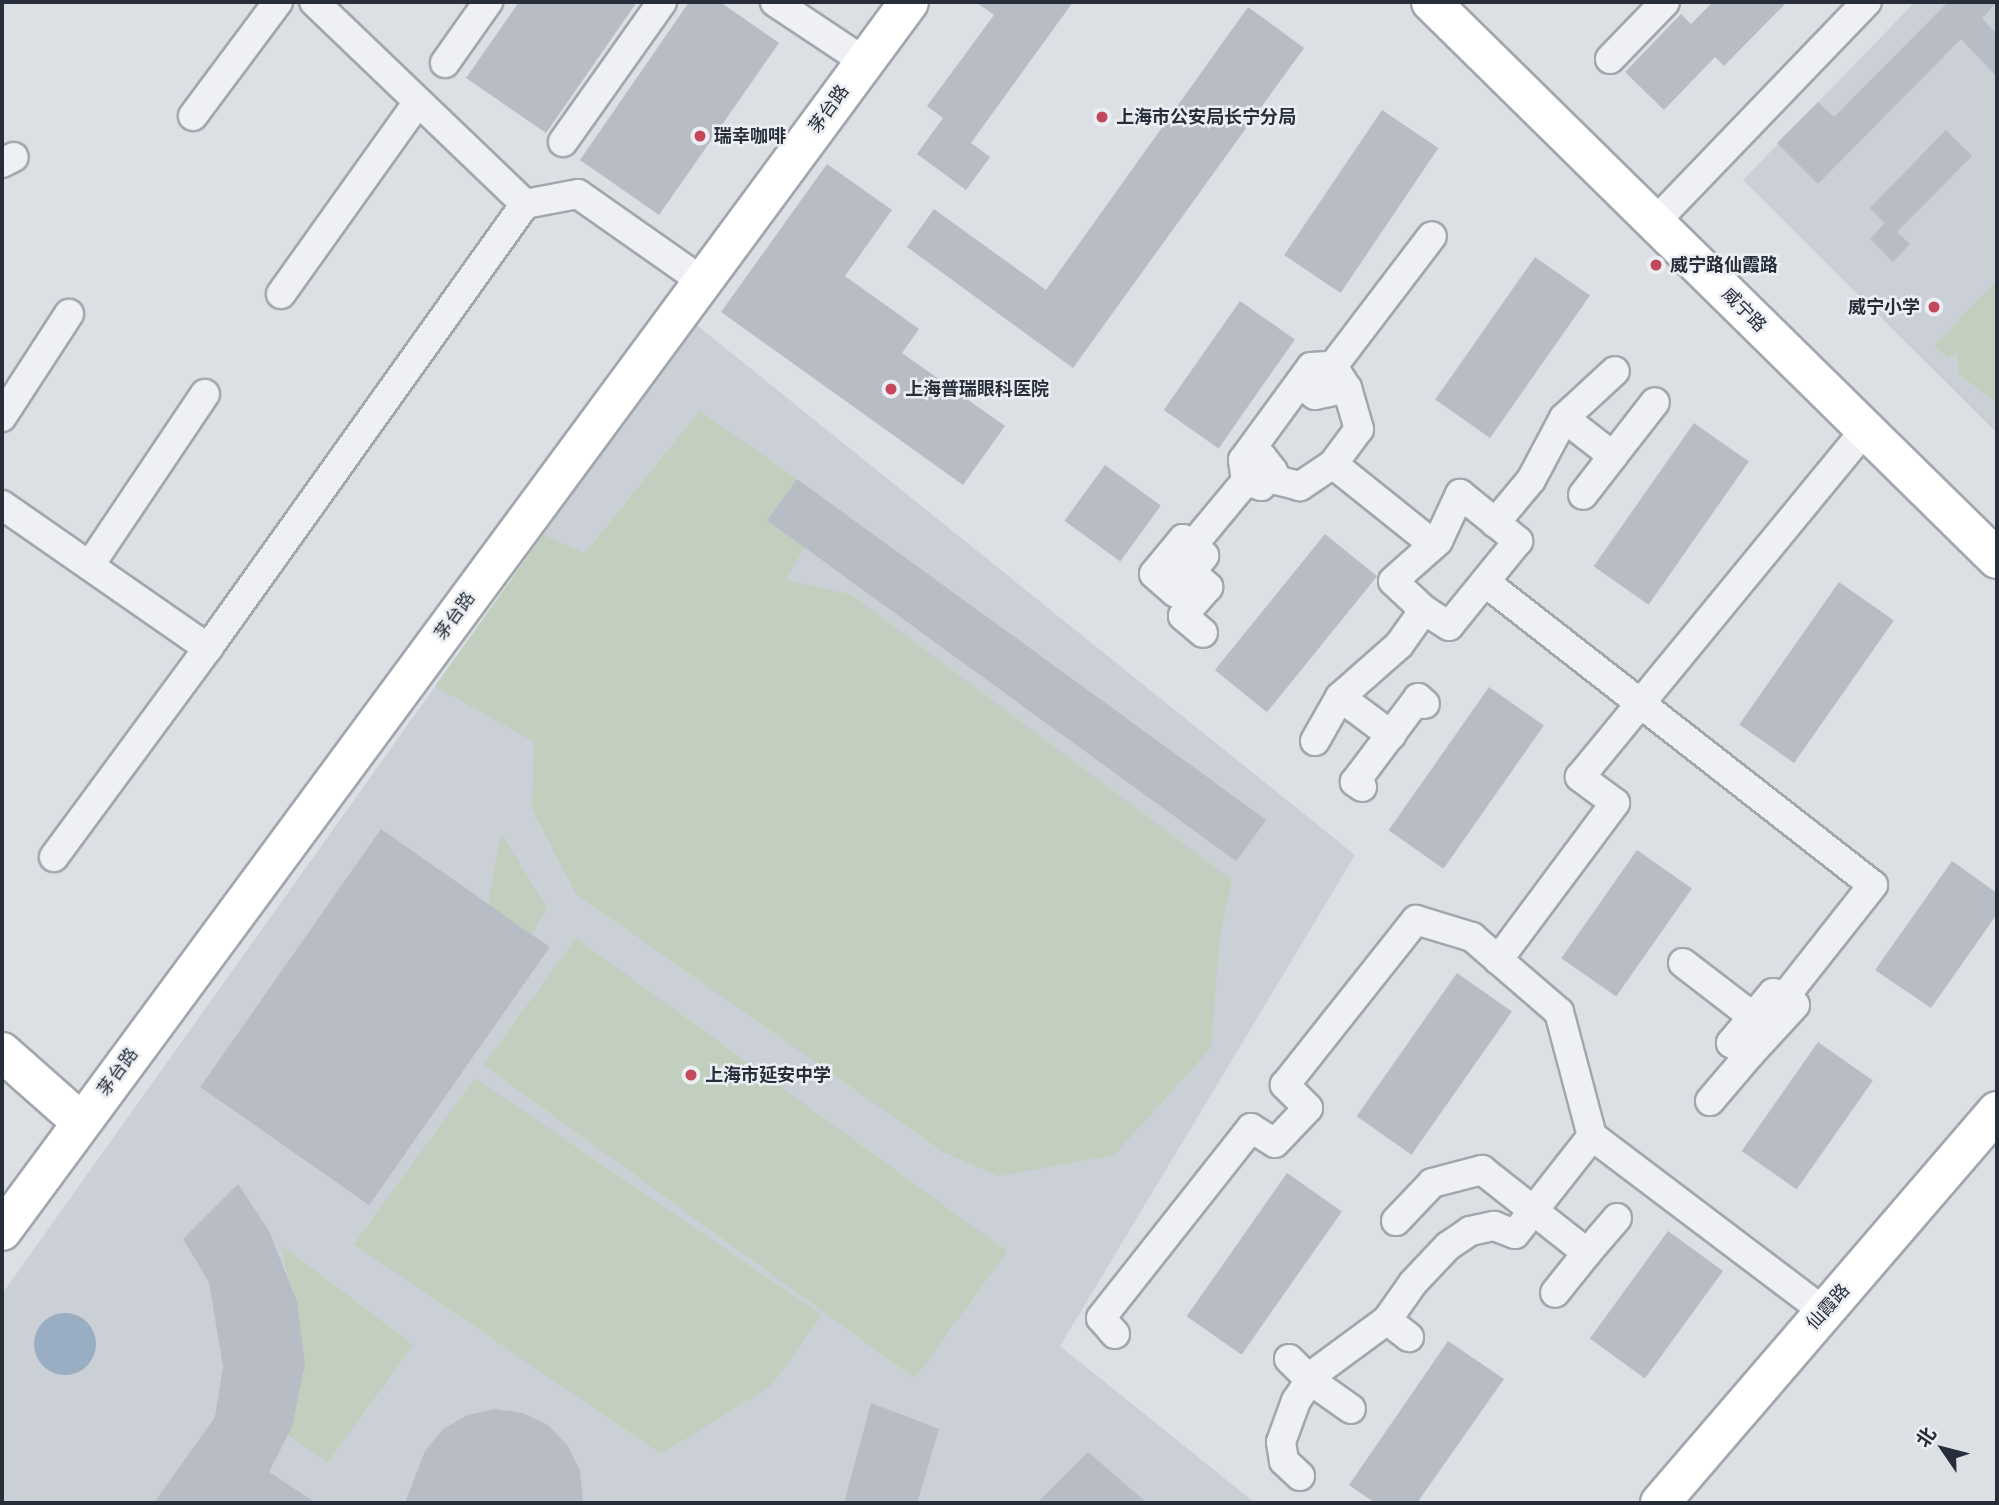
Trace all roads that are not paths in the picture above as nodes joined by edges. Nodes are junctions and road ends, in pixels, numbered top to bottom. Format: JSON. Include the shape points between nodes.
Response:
{"nodes":[{"id":1,"x":278,"y":2,"type":"edge"},
{"id":2,"x":314,"y":2,"type":"edge"},
{"id":3,"x":488,"y":2,"type":"edge"},
{"id":4,"x":662,"y":2,"type":"edge"},
{"id":5,"x":775,"y":2,"type":"edge"},
{"id":6,"x":909,"y":2,"type":"edge"},
{"id":7,"x":1431,"y":2,"type":"edge"},
{"id":8,"x":1665,"y":2,"type":"edge"},
{"id":9,"x":1867,"y":2,"type":"edge"},
{"id":10,"x":1610,"y":59,"type":"dead end"},
{"id":11,"x":865,"y":62,"type":"junction"},
{"id":12,"x":445,"y":64,"type":"dead end"},
{"id":13,"x":417,"y":103,"type":"junction"},
{"id":14,"x":193,"y":116,"type":"dead end"},
{"id":15,"x":563,"y":142,"type":"dead end"},
{"id":16,"x":525,"y":204,"type":"junction"},
{"id":17,"x":1654,"y":223,"type":"junction"},
{"id":18,"x":1432,"y":236,"type":"dead end"},
{"id":19,"x":702,"y":281,"type":"junction"},
{"id":20,"x":281,"y":294,"type":"dead end"},
{"id":21,"x":69,"y":314,"type":"dead end"},
{"id":22,"x":1615,"y":371,"type":"dead end"},
{"id":23,"x":1340,"y":377,"type":"junction"},
{"id":24,"x":205,"y":394,"type":"dead end"},
{"id":25,"x":1655,"y":402,"type":"dead end"},
{"id":26,"x":2,"y":417,"type":"edge"},
{"id":27,"x":1563,"y":418,"type":"junction"},
{"id":28,"x":1865,"y":430,"type":"junction"},
{"id":29,"x":1613,"y":456,"type":"junction"},
{"id":30,"x":1333,"y":464,"type":"junction"},
{"id":31,"x":1252,"y":473,"type":"junction"},
{"id":32,"x":1583,"y":495,"type":"dead end"},
{"id":33,"x":2,"y":505,"type":"edge"},
{"id":34,"x":1495,"y":523,"type":"junction"},
{"id":35,"x":1434,"y":545,"type":"junction"},
{"id":36,"x":1997,"y":559,"type":"edge"},
{"id":37,"x":90,"y":565,"type":"junction"},
{"id":38,"x":1485,"y":582,"type":"junction"},
{"id":39,"x":1424,"y":610,"type":"junction"},
{"id":40,"x":1203,"y":633,"type":"dead end"},
{"id":41,"x":208,"y":648,"type":"junction"},
{"id":42,"x":1340,"y":697,"type":"junction"},
{"id":43,"x":1640,"y":703,"type":"junction"},
{"id":44,"x":1425,"y":705,"type":"dead end"},
{"id":45,"x":1391,"y":735,"type":"junction"},
{"id":46,"x":1315,"y":741,"type":"dead end"},
{"id":47,"x":1362,"y":787,"type":"dead end"},
{"id":48,"x":54,"y":857,"type":"dead end"},
{"id":49,"x":1499,"y":960,"type":"junction"},
{"id":50,"x":1683,"y":963,"type":"dead end"},
{"id":51,"x":1786,"y":995,"type":"junction"},
{"id":52,"x":1753,"y":1017,"type":"junction"},
{"id":53,"x":2,"y":1052,"type":"edge"},
{"id":54,"x":1750,"y":1054,"type":"junction"},
{"id":55,"x":1710,"y":1101,"type":"dead end"},
{"id":56,"x":1997,"y":1111,"type":"edge"},
{"id":57,"x":81,"y":1122,"type":"junction"},
{"id":58,"x":1592,"y":1136,"type":"junction"},
{"id":59,"x":1533,"y":1210,"type":"junction"},
{"id":60,"x":1617,"y":1218,"type":"dead end"},
{"id":61,"x":1396,"y":1221,"type":"dead end"},
{"id":62,"x":2,"y":1231,"type":"edge"},
{"id":63,"x":1587,"y":1253,"type":"junction"},
{"id":64,"x":1555,"y":1293,"type":"dead end"},
{"id":65,"x":1823,"y":1311,"type":"junction"},
{"id":66,"x":1115,"y":1334,"type":"dead end"},
{"id":67,"x":1289,"y":1359,"type":"dead end"},
{"id":68,"x":1310,"y":1380,"type":"junction"},
{"id":69,"x":1351,"y":1409,"type":"dead end"},
{"id":70,"x":1300,"y":1476,"type":"dead end"},
{"id":71,"x":1661,"y":1503,"type":"edge"}],
"edges":[{"from":1,"to":14,"type":"street"},
{"from":2,"to":13,"type":"street"},
{"from":3,"to":12,"type":"street"},
{"from":4,"to":15,"type":"street"},
{"from":5,"to":11,"type":"street"},
{"from":6,"to":11,"type":"street","name":"茅台路"},
{"from":7,"to":17,"type":"street","name":"威宁路"},
{"from":8,"to":10,"type":"street"},
{"from":9,"to":17,"type":"street"},
{"from":11,"to":19,"type":"street","name":"茅台路"},
{"from":13,"to":16,"type":"street"},
{"from":13,"to":20,"type":"street"},
{"from":16,"to":19,"type":"street","via":[[578,194]]},
{"from":16,"to":41,"type":"street"},
{"from":17,"to":28,"type":"street","name":"威宁路"},
{"from":18,"to":23,"type":"street"},
{"from":19,"to":57,"type":"street","name":"茅台路"},
{"from":21,"to":26,"type":"street"},
{"from":22,"to":27,"type":"street"},
{"from":23,"to":30,"type":"street","via":[[1359,429]]},
{"from":23,"to":31,"type":"street","via":[[1315,395],[1300,383]]},
{"from":24,"to":37,"type":"street"},
{"from":25,"to":29,"type":"street"},
{"from":27,"to":29,"type":"street"},
{"from":27,"to":34,"type":"street","via":[[1531,480]]},
{"from":28,"to":36,"type":"street","name":"威宁路"},
{"from":28,"to":43,"type":"street"},
{"from":29,"to":32,"type":"street"},
{"from":30,"to":31,"type":"street","via":[[1300,486]]},
{"from":30,"to":35,"type":"street"},
{"from":31,"to":40,"type":"street","via":[[1192,559],[1208,587],[1183,616]]},
{"from":33,"to":37,"type":"street"},
{"from":34,"to":35,"type":"street","via":[[1460,494]]},
{"from":34,"to":38,"type":"street","via":[[1518,541]]},
{"from":35,"to":39,"type":"street","via":[[1393,581]]},
{"from":37,"to":41,"type":"street"},
{"from":38,"to":39,"type":"street","via":[[1449,626]]},
{"from":38,"to":43,"type":"street"},
{"from":39,"to":42,"type":"street","via":[[1399,645]]},
{"from":41,"to":48,"type":"street"},
{"from":42,"to":45,"type":"street"},
{"from":42,"to":46,"type":"street"},
{"from":43,"to":49,"type":"street","via":[[1580,777],[1615,803]]},
{"from":43,"to":51,"type":"street","via":[[1873,885]]},
{"from":44,"to":45,"type":"street","via":[[1418,698]]},
{"from":45,"to":47,"type":"street","via":[[1354,782]]},
{"from":49,"to":58,"type":"street","via":[[1559,1012]]},
{"from":49,"to":66,"type":"street","via":[[1472,937],[1416,920],[1285,1085],[1308,1108],[1275,1143],[1251,1128],[1101,1318]]},
{"from":50,"to":52,"type":"street"},
{"from":51,"to":52,"type":"street","via":[[1773,993]]},
{"from":51,"to":54,"type":"street","via":[[1795,1005]]},
{"from":52,"to":54,"type":"street","via":[[1731,1043]]},
{"from":53,"to":57,"type":"street"},
{"from":54,"to":55,"type":"street"},
{"from":56,"to":65,"type":"street","name":"仙霞路","via":[[1898,1231]]},
{"from":57,"to":62,"type":"street","name":"茅台路"},
{"from":58,"to":59,"type":"street"},
{"from":58,"to":65,"type":"street"},
{"from":59,"to":61,"type":"street","via":[[1482,1170],[1432,1183]]},
{"from":59,"to":63,"type":"street"},
{"from":59,"to":68,"type":"street","via":[[1515,1234],[1494,1226],[1470,1231],[1448,1247],[1413,1283],[1398,1328]]},
{"from":60,"to":63,"type":"street"},
{"from":63,"to":64,"type":"street"},
{"from":65,"to":71,"type":"street","name":"仙霞路"},
{"from":67,"to":68,"type":"street"},
{"from":68,"to":69,"type":"street"},
{"from":68,"to":70,"type":"street","via":[[1281,1442],[1284,1461]]}]}
